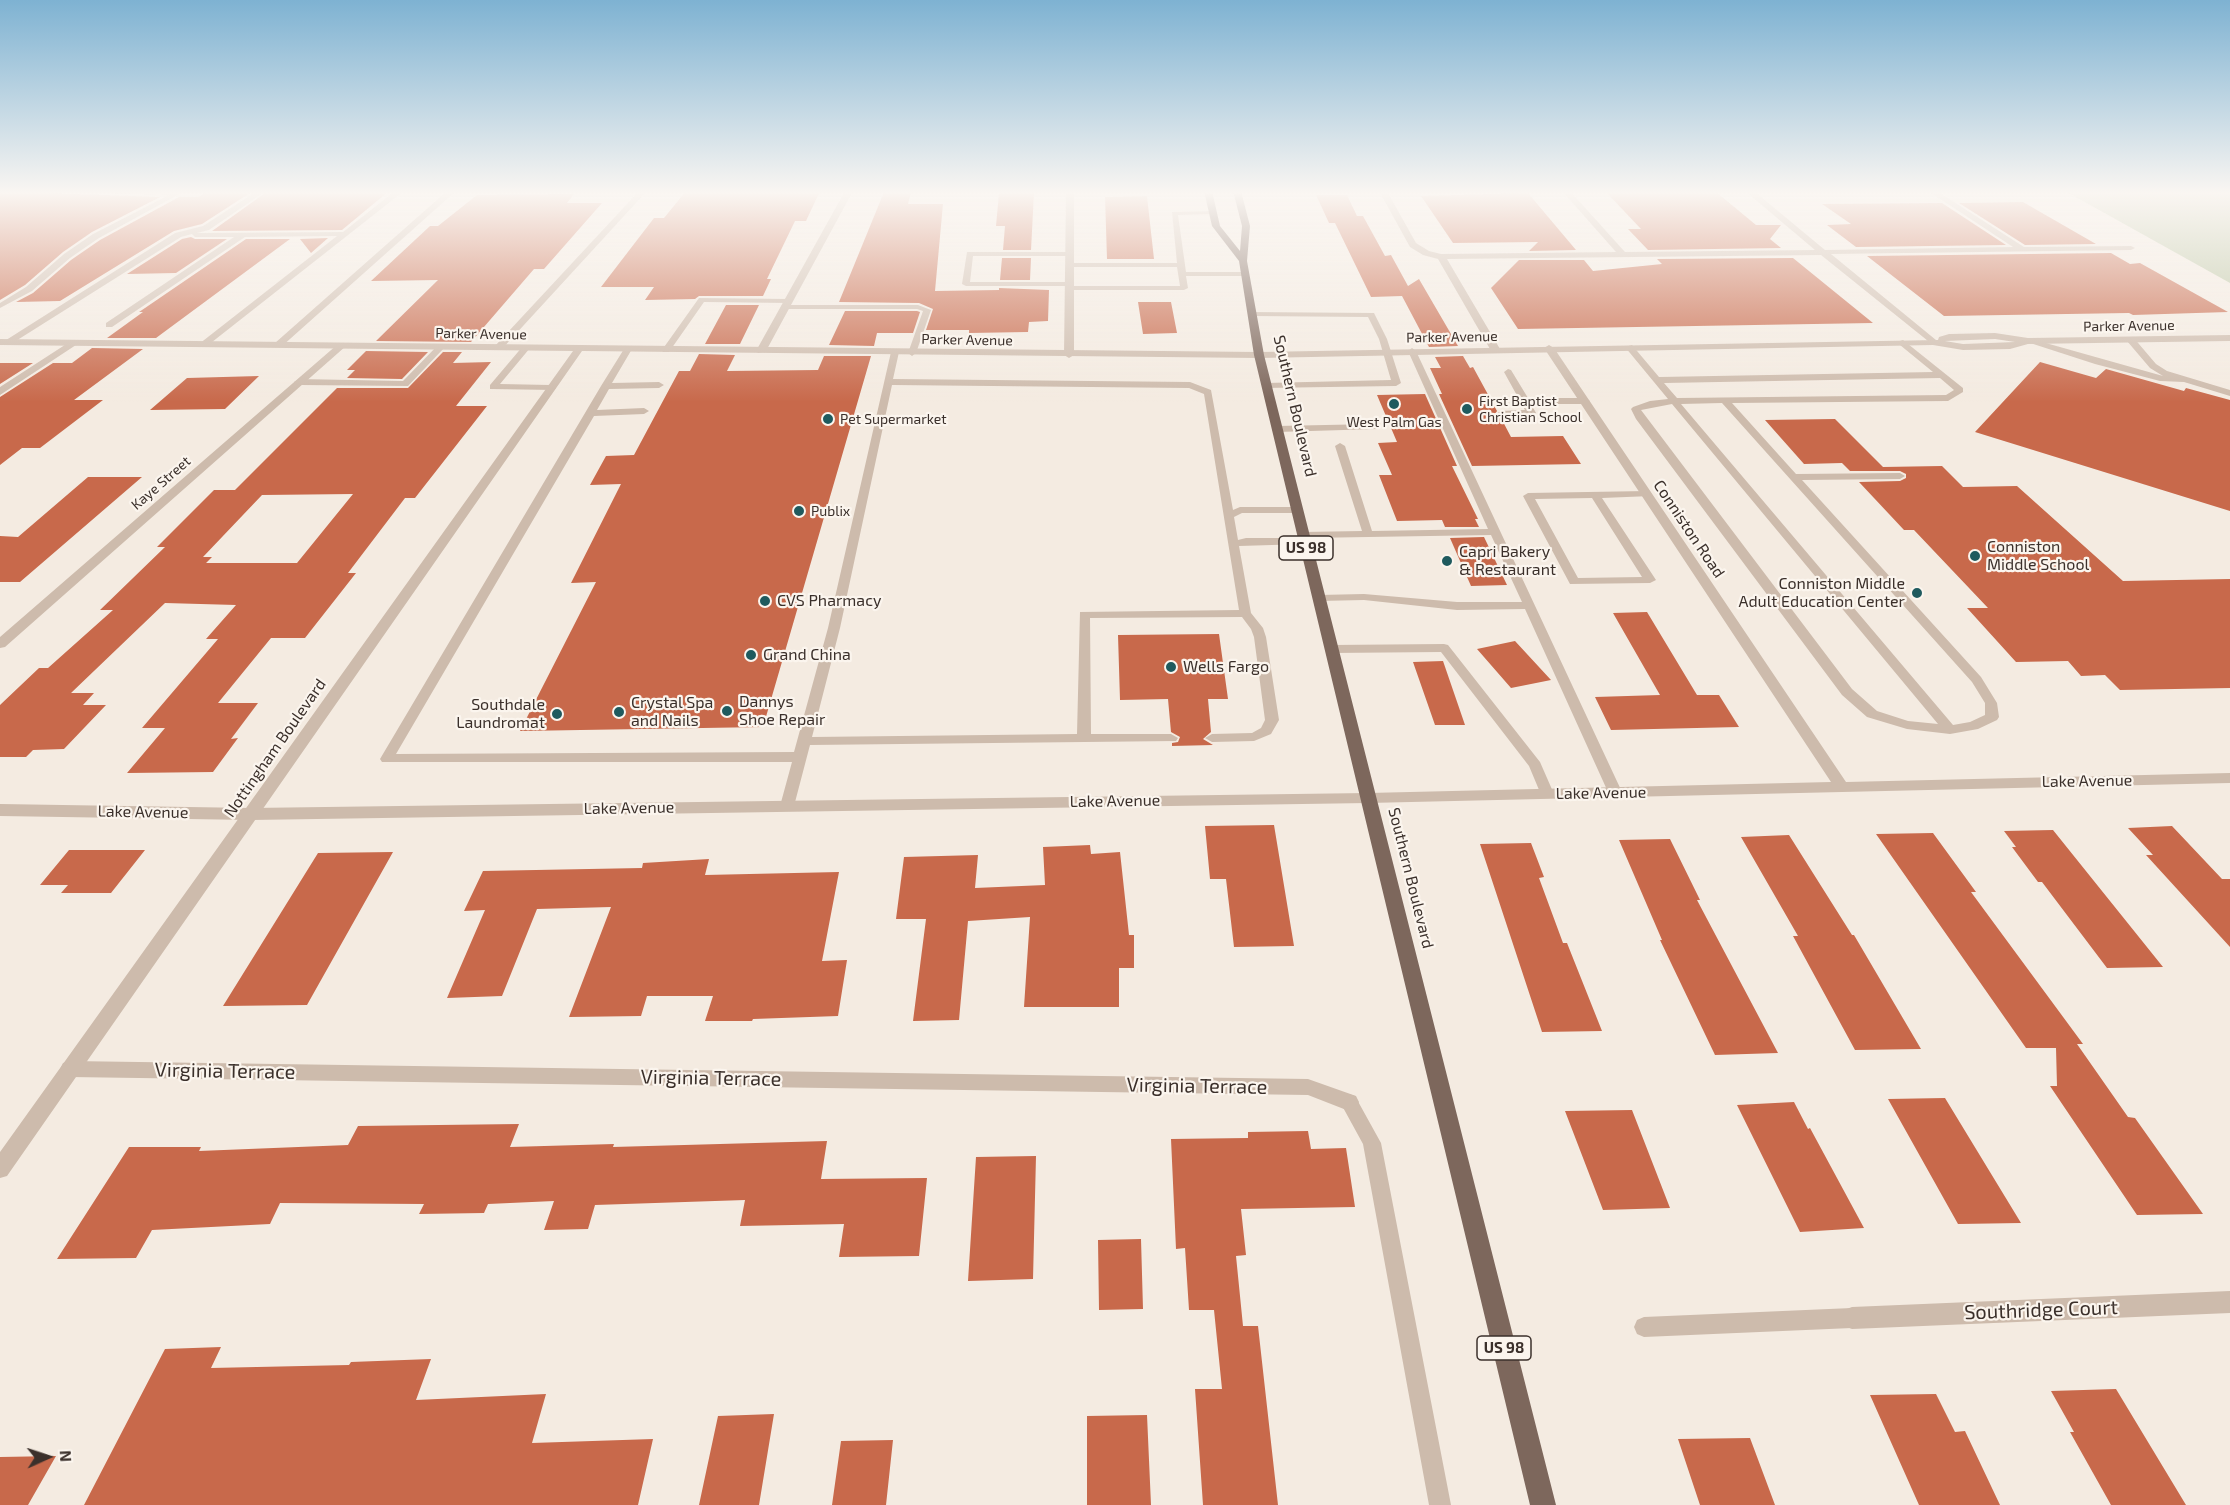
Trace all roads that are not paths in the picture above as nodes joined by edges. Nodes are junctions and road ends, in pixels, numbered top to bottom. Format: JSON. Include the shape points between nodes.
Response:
{"nodes":[{"id":1,"x":61,"y":261,"type":"edge"},
{"id":2,"x":135,"y":261,"type":"edge"},
{"id":3,"x":204,"y":261,"type":"edge"},
{"id":4,"x":310,"y":261,"type":"edge"},
{"id":5,"x":373,"y":261,"type":"edge"},
{"id":6,"x":578,"y":261,"type":"edge"},
{"id":7,"x":810,"y":261,"type":"edge"},
{"id":8,"x":969,"y":261,"type":"edge"},
{"id":9,"x":1070,"y":261,"type":"edge"},
{"id":10,"x":1180,"y":261,"type":"edge"},
{"id":11,"x":1243,"y":261,"type":"edge"},
{"id":12,"x":1443,"y":261,"type":"edge"},
{"id":13,"x":1834,"y":261,"type":"edge"},
{"id":14,"x":1070,"y":265,"type":"junction"},
{"id":15,"x":1181,"y":265,"type":"junction"},
{"id":16,"x":1182,"y":274,"type":"junction"},
{"id":17,"x":1246,"y":274,"type":"junction"},
{"id":18,"x":1070,"y":286,"type":"junction"},
{"id":19,"x":787,"y":304,"type":"junction"},
{"id":20,"x":0,"y":306,"type":"edge"},
{"id":21,"x":1252,"y":314,"type":"junction"},
{"id":22,"x":109,"y":325,"type":"dead end"},
{"id":23,"x":2230,"y":338,"type":"edge"},
{"id":24,"x":2130,"y":339,"type":"junction"},
{"id":25,"x":2028,"y":341,"type":"junction"},
{"id":26,"x":4,"y":342,"type":"edge"},
{"id":27,"x":1934,"y":342,"type":"junction"},
{"id":28,"x":74,"y":343,"type":"junction"},
{"id":29,"x":1903,"y":343,"type":"junction"},
{"id":30,"x":204,"y":344,"type":"junction"},
{"id":31,"x":278,"y":345,"type":"junction"},
{"id":32,"x":341,"y":346,"type":"junction"},
{"id":33,"x":441,"y":347,"type":"junction"},
{"id":34,"x":1629,"y":347,"type":"junction"},
{"id":35,"x":498,"y":348,"type":"junction"},
{"id":36,"x":526,"y":348,"type":"junction"},
{"id":37,"x":1549,"y":348,"type":"junction"},
{"id":38,"x":579,"y":349,"type":"junction"},
{"id":39,"x":628,"y":349,"type":"junction"},
{"id":40,"x":1495,"y":349,"type":"junction"},
{"id":41,"x":666,"y":350,"type":"junction"},
{"id":42,"x":761,"y":351,"type":"junction"},
{"id":43,"x":1412,"y":351,"type":"junction"},
{"id":44,"x":895,"y":352,"type":"junction"},
{"id":45,"x":1388,"y":352,"type":"junction"},
{"id":46,"x":912,"y":353,"type":"junction"},
{"id":47,"x":1069,"y":355,"type":"junction"},
{"id":48,"x":1259,"y":355,"type":"junction"},
{"id":49,"x":1508,"y":372,"type":"dead end"},
{"id":50,"x":1941,"y":375,"type":"junction"},
{"id":51,"x":1657,"y":380,"type":"junction"},
{"id":52,"x":2181,"y":380,"type":"junction"},
{"id":53,"x":299,"y":382,"type":"junction"},
{"id":54,"x":888,"y":382,"type":"junction"},
{"id":55,"x":659,"y":385,"type":"dead end"},
{"id":56,"x":606,"y":386,"type":"junction"},
{"id":57,"x":1266,"y":386,"type":"junction"},
{"id":58,"x":551,"y":388,"type":"junction"},
{"id":59,"x":0,"y":392,"type":"edge"},
{"id":60,"x":2230,"y":393,"type":"edge"},
{"id":61,"x":1724,"y":400,"type":"junction"},
{"id":62,"x":1525,"y":401,"type":"junction"},
{"id":63,"x":1585,"y":401,"type":"junction"},
{"id":64,"x":1675,"y":401,"type":"junction"},
{"id":65,"x":644,"y":411,"type":"dead end"},
{"id":66,"x":590,"y":413,"type":"junction"},
{"id":67,"x":1501,"y":414,"type":"dead end"},
{"id":68,"x":1374,"y":427,"type":"dead end"},
{"id":69,"x":1277,"y":429,"type":"junction"},
{"id":70,"x":1340,"y":446,"type":"dead end"},
{"id":71,"x":1900,"y":476,"type":"dead end"},
{"id":72,"x":1794,"y":477,"type":"junction"},
{"id":73,"x":1595,"y":495,"type":"junction"},
{"id":74,"x":1647,"y":495,"type":"junction"},
{"id":75,"x":1297,"y":510,"type":"junction"},
{"id":76,"x":1228,"y":516,"type":"junction"},
{"id":77,"x":1496,"y":532,"type":"junction"},
{"id":78,"x":1368,"y":534,"type":"junction"},
{"id":79,"x":1304,"y":538,"type":"junction"},
{"id":80,"x":1234,"y":544,"type":"junction"},
{"id":81,"x":1319,"y":598,"type":"junction"},
{"id":82,"x":1529,"y":605,"type":"junction"},
{"id":83,"x":1245,"y":613,"type":"junction"},
{"id":84,"x":0,"y":644,"type":"edge"},
{"id":85,"x":1331,"y":650,"type":"junction"},
{"id":86,"x":1950,"y":730,"type":"junction"},
{"id":87,"x":1171,"y":738,"type":"dead end"},
{"id":88,"x":1212,"y":738,"type":"dead end"},
{"id":89,"x":1084,"y":739,"type":"junction"},
{"id":90,"x":804,"y":741,"type":"junction"},
{"id":91,"x":800,"y":757,"type":"junction"},
{"id":92,"x":2230,"y":778,"type":"edge"},
{"id":93,"x":1842,"y":787,"type":"junction"},
{"id":94,"x":1615,"y":792,"type":"junction"},
{"id":95,"x":1547,"y":794,"type":"junction"},
{"id":96,"x":1368,"y":798,"type":"junction"},
{"id":97,"x":787,"y":806,"type":"junction"},
{"id":98,"x":0,"y":810,"type":"edge"},
{"id":99,"x":251,"y":814,"type":"junction"},
{"id":100,"x":70,"y":1069,"type":"junction"},
{"id":101,"x":1349,"y":1102,"type":"joint"},
{"id":102,"x":0,"y":1169,"type":"edge"},
{"id":103,"x":2230,"y":1302,"type":"edge"},
{"id":104,"x":1852,"y":1318,"type":"joint"},
{"id":105,"x":1644,"y":1327,"type":"dead end"},
{"id":106,"x":1440,"y":1505,"type":"edge"},
{"id":107,"x":1543,"y":1505,"type":"edge"}],
"edges":[{"from":1,"to":20,"type":"lane","via":[[29,289]]},
{"from":2,"to":26,"type":"street"},
{"from":3,"to":22,"type":"street"},
{"from":4,"to":30,"type":"street"},
{"from":5,"to":31,"type":"street"},
{"from":6,"to":35,"type":"street"},
{"from":7,"to":19,"type":"street"},
{"from":8,"to":18,"type":"lane","via":[[966,284]]},
{"from":9,"to":14,"type":"street"},
{"from":10,"to":15,"type":"lane"},
{"from":11,"to":17,"type":"main road","name":"Southern Boulevard","number":"US 98"},
{"from":12,"to":40,"type":"street"},
{"from":13,"to":27,"type":"street"},
{"from":14,"to":15,"type":"lane"},
{"from":14,"to":18,"type":"street"},
{"from":15,"to":16,"type":"lane"},
{"from":16,"to":17,"type":"lane"},
{"from":16,"to":18,"type":"lane","via":[[1184,288]]},
{"from":17,"to":21,"type":"main road","name":"Southern Boulevard","number":"US 98"},
{"from":18,"to":47,"type":"street"},
{"from":19,"to":41,"type":"lane","via":[[702,300]]},
{"from":19,"to":42,"type":"street"},
{"from":19,"to":46,"type":"lane","via":[[927,310]]},
{"from":21,"to":45,"type":"lane","via":[[1371,315]]},
{"from":21,"to":48,"type":"main road","name":"Southern Boulevard","number":"US 98"},
{"from":23,"to":24,"type":"street","name":"Parker Avenue"},
{"from":24,"to":25,"type":"street","name":"Parker Avenue"},
{"from":24,"to":52,"type":"lane","via":[[2153,366]]},
{"from":25,"to":27,"type":"street","name":"Parker Avenue","via":[[2010,346],[1963,347]]},
{"from":25,"to":52,"type":"lane","via":[[2160,378]]},
{"from":26,"to":28,"type":"street","name":"Parker Avenue"},
{"from":27,"to":29,"type":"street","name":"Parker Avenue"},
{"from":28,"to":30,"type":"street","name":"Parker Avenue"},
{"from":28,"to":59,"type":"street"},
{"from":29,"to":34,"type":"street","name":"Parker Avenue"},
{"from":29,"to":50,"type":"lane"},
{"from":30,"to":31,"type":"street","name":"Parker Avenue"},
{"from":31,"to":32,"type":"street","name":"Parker Avenue"},
{"from":32,"to":33,"type":"street","name":"Parker Avenue"},
{"from":32,"to":53,"type":"street","name":"Kaye Street"},
{"from":33,"to":35,"type":"street","name":"Parker Avenue"},
{"from":33,"to":53,"type":"lane","via":[[405,384]]},
{"from":34,"to":37,"type":"street","name":"Parker Avenue"},
{"from":34,"to":51,"type":"lane"},
{"from":35,"to":36,"type":"street","name":"Parker Avenue"},
{"from":36,"to":38,"type":"street","name":"Parker Avenue"},
{"from":36,"to":58,"type":"lane","via":[[493,387]]},
{"from":37,"to":40,"type":"street","name":"Parker Avenue"},
{"from":37,"to":63,"type":"street","name":"Conniston Road"},
{"from":38,"to":39,"type":"street","name":"Parker Avenue"},
{"from":38,"to":58,"type":"street","name":"Nottingham Boulevard"},
{"from":39,"to":41,"type":"street","name":"Parker Avenue"},
{"from":39,"to":56,"type":"lane"},
{"from":40,"to":43,"type":"street","name":"Parker Avenue"},
{"from":41,"to":42,"type":"street","name":"Parker Avenue"},
{"from":42,"to":44,"type":"street","name":"Parker Avenue"},
{"from":43,"to":45,"type":"street","name":"Parker Avenue"},
{"from":43,"to":77,"type":"lane"},
{"from":44,"to":46,"type":"street","name":"Parker Avenue"},
{"from":44,"to":54,"type":"lane"},
{"from":45,"to":48,"type":"street","name":"Parker Avenue"},
{"from":45,"to":57,"type":"lane","via":[[1396,383]]},
{"from":46,"to":47,"type":"street","name":"Parker Avenue"},
{"from":47,"to":48,"type":"street","name":"Parker Avenue"},
{"from":48,"to":57,"type":"main road","name":"Southern Boulevard","number":"US 98"},
{"from":49,"to":62,"type":"lane"},
{"from":50,"to":51,"type":"lane"},
{"from":50,"to":61,"type":"lane","via":[[1960,390],[1948,398]]},
{"from":51,"to":64,"type":"lane"},
{"from":52,"to":60,"type":"lane"},
{"from":53,"to":84,"type":"street","name":"Kaye Street"},
{"from":54,"to":76,"type":"lane","via":[[1190,385],[1208,392]]},
{"from":54,"to":90,"type":"lane","via":[[834,628]]},
{"from":55,"to":56,"type":"lane"},
{"from":56,"to":66,"type":"lane"},
{"from":57,"to":69,"type":"main road","name":"Southern Boulevard","number":"US 98"},
{"from":58,"to":99,"type":"street","name":"Nottingham Boulevard"},
{"from":61,"to":64,"type":"lane"},
{"from":61,"to":72,"type":"lane"},
{"from":62,"to":63,"type":"lane"},
{"from":62,"to":67,"type":"lane","via":[[1532,413]]},
{"from":63,"to":74,"type":"street","name":"Conniston Road"},
{"from":64,"to":86,"type":"lane"},
{"from":64,"to":86,"type":"lane","via":[[1636,409],[1847,692],[1872,714],[1907,725]]},
{"from":65,"to":66,"type":"lane"},
{"from":66,"to":91,"type":"lane","via":[[387,759]]},
{"from":68,"to":69,"type":"lane"},
{"from":69,"to":75,"type":"main road","name":"Southern Boulevard","number":"US 98"},
{"from":70,"to":78,"type":"lane"},
{"from":71,"to":72,"type":"lane"},
{"from":72,"to":86,"type":"lane","via":[[1977,680],[1991,703],[1992,717]]},
{"from":73,"to":73,"type":"lane","via":[[1528,496],[1574,582],[1650,580]]},
{"from":73,"to":74,"type":"lane"},
{"from":74,"to":93,"type":"street","name":"Conniston Road"},
{"from":75,"to":76,"type":"lane","via":[[1240,510]]},
{"from":75,"to":79,"type":"main road","name":"Southern Boulevard","number":"US 98"},
{"from":76,"to":80,"type":"lane"},
{"from":77,"to":78,"type":"lane"},
{"from":77,"to":82,"type":"lane"},
{"from":78,"to":79,"type":"lane"},
{"from":79,"to":80,"type":"lane"},
{"from":79,"to":81,"type":"main road","name":"Southern Boulevard","number":"US 98"},
{"from":80,"to":83,"type":"lane"},
{"from":81,"to":82,"type":"lane","via":[[1364,597],[1457,606]]},
{"from":81,"to":85,"type":"main road","name":"Southern Boulevard","number":"US 98"},
{"from":82,"to":94,"type":"lane"},
{"from":83,"to":88,"type":"lane","via":[[1260,637],[1272,720],[1266,731],[1254,737]]},
{"from":83,"to":89,"type":"lane","via":[[1084,615]]},
{"from":85,"to":95,"type":"lane","via":[[1444,648],[1535,765]]},
{"from":85,"to":96,"type":"main road","name":"Southern Boulevard","number":"US 98"},
{"from":87,"to":89,"type":"lane"},
{"from":89,"to":90,"type":"lane"},
{"from":90,"to":91,"type":"lane"},
{"from":91,"to":97,"type":"lane"},
{"from":92,"to":93,"type":"street","name":"Lake Avenue"},
{"from":93,"to":94,"type":"street","name":"Lake Avenue"},
{"from":94,"to":95,"type":"street","name":"Lake Avenue"},
{"from":95,"to":96,"type":"street","name":"Lake Avenue"},
{"from":96,"to":97,"type":"street","name":"Lake Avenue"},
{"from":96,"to":107,"type":"main road","name":"Southern Boulevard","number":"US 98"},
{"from":97,"to":99,"type":"street","name":"Lake Avenue"},
{"from":98,"to":99,"type":"street","name":"Lake Avenue"},
{"from":99,"to":100,"type":"street","name":"Nottingham Boulevard"},
{"from":100,"to":101,"type":"street","name":"Virginia Terrace","via":[[1308,1087]]},
{"from":100,"to":102,"type":"street","name":"Nottingham Boulevard"},
{"from":101,"to":106,"type":"lane","via":[[1372,1143]]},
{"from":103,"to":104,"type":"street","name":"Southridge Court"},
{"from":104,"to":105,"type":"lane"}]}
